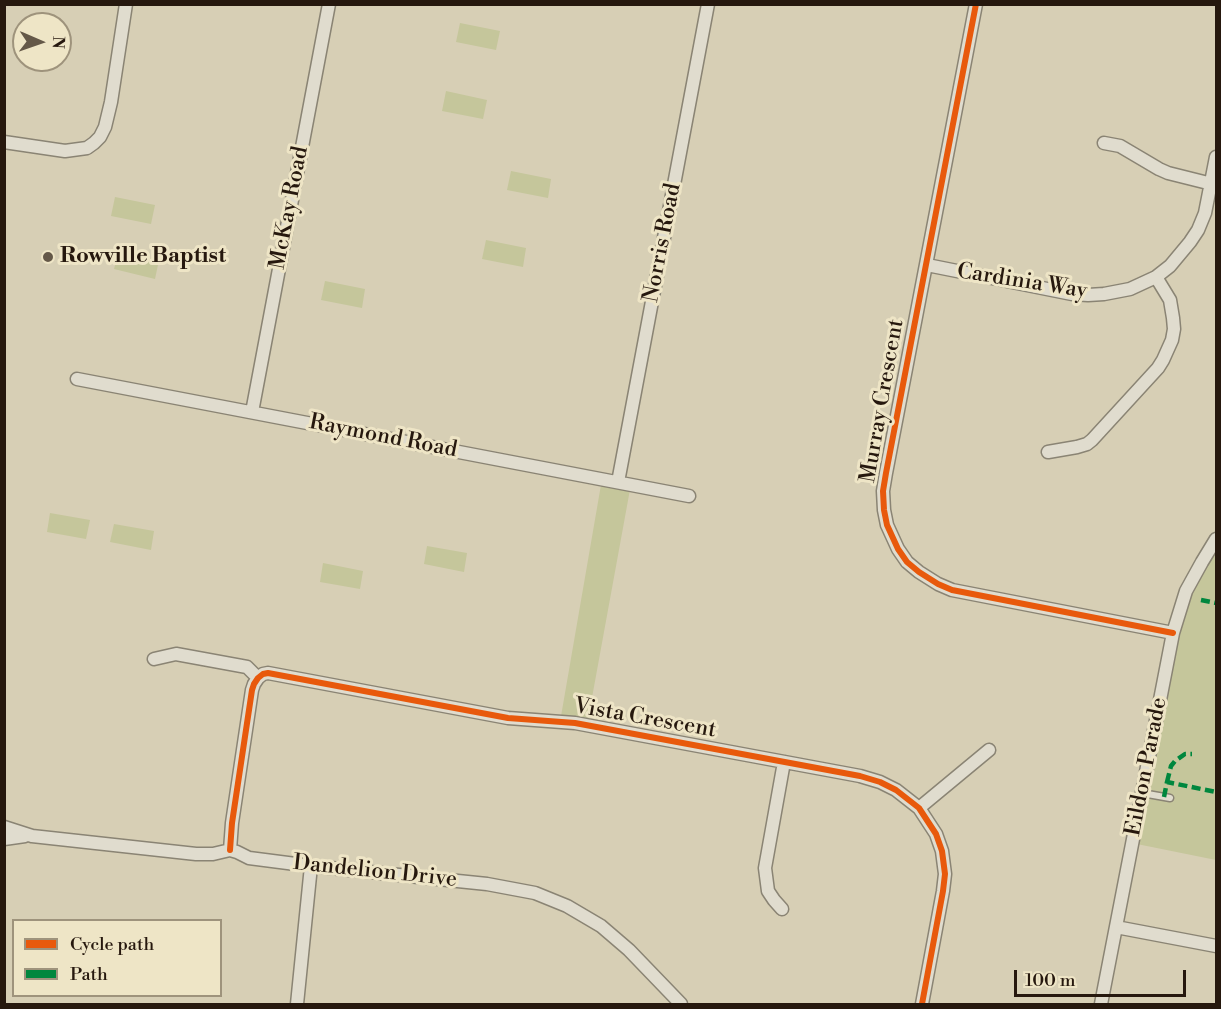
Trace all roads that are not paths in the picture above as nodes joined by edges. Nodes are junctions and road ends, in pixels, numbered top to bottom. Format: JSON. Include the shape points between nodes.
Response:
{"nodes":[{"id":1,"x":126,"y":4,"type":"edge"},
{"id":2,"x":329,"y":4,"type":"edge"},
{"id":3,"x":708,"y":4,"type":"edge"},
{"id":4,"x":976,"y":4,"type":"edge"},
{"id":5,"x":4,"y":142,"type":"edge"},
{"id":6,"x":1104,"y":143,"type":"dead end"},
{"id":7,"x":1216,"y":157,"type":"edge"},
{"id":8,"x":1212,"y":184,"type":"junction"},
{"id":9,"x":927,"y":266,"type":"junction"},
{"id":10,"x":1156,"y":277,"type":"junction"},
{"id":11,"x":77,"y":379,"type":"dead end"},
{"id":12,"x":252,"y":412,"type":"junction"},
{"id":13,"x":1047,"y":452,"type":"dead end"},
{"id":14,"x":618,"y":482,"type":"junction"},
{"id":15,"x":689,"y":496,"type":"dead end"},
{"id":16,"x":1216,"y":539,"type":"edge"},
{"id":17,"x":1173,"y":633,"type":"junction"},
{"id":18,"x":154,"y":659,"type":"dead end"},
{"id":19,"x":258,"y":678,"type":"junction"},
{"id":20,"x":989,"y":750,"type":"dead end"},
{"id":21,"x":784,"y":762,"type":"junction"},
{"id":22,"x":1142,"y":793,"type":"junction"},
{"id":23,"x":1170,"y":798,"type":"dead end"},
{"id":24,"x":919,"y":808,"type":"junction"},
{"id":25,"x":4,"y":826,"type":"edge"},
{"id":26,"x":32,"y":836,"type":"junction"},
{"id":27,"x":4,"y":839,"type":"edge"},
{"id":28,"x":230,"y":850,"type":"junction"},
{"id":29,"x":311,"y":866,"type":"junction"},
{"id":30,"x":782,"y":909,"type":"dead end"},
{"id":31,"x":1116,"y":927,"type":"junction"},
{"id":32,"x":1216,"y":946,"type":"edge"},
{"id":33,"x":297,"y":1005,"type":"edge"},
{"id":34,"x":681,"y":1005,"type":"edge"},
{"id":35,"x":922,"y":1005,"type":"edge"},
{"id":36,"x":1101,"y":1005,"type":"edge"}],
"edges":[{"from":1,"to":5,"type":"street","via":[[111,102],[105,127],[94,143],[65,151]]},
{"from":2,"to":12,"type":"street","name":"McKay Road"},
{"from":3,"to":14,"type":"street","name":"Norris Road"},
{"from":4,"to":9,"type":"street","name":"Murray Crescent"},
{"from":6,"to":8,"type":"street","via":[[1120,147],[1168,173]]},
{"from":7,"to":8,"type":"street","name":"Cardinia Way"},
{"from":8,"to":10,"type":"street","name":"Cardinia Way","via":[[1198,230],[1180,255]]},
{"from":9,"to":10,"type":"street","name":"Cardinia Way","via":[[1088,295],[1130,289]]},
{"from":9,"to":17,"type":"street","name":"Murray Crescent","via":[[883,491],[887,525],[898,549],[918,572],[952,590]]},
{"from":10,"to":13,"type":"street","via":[[1170,300],[1174,328],[1163,360],[1087,444]]},
{"from":11,"to":12,"type":"street","name":"Raymond Road"},
{"from":12,"to":14,"type":"street","name":"Raymond Road"},
{"from":14,"to":15,"type":"street","name":"Raymond Road"},
{"from":16,"to":17,"type":"street","name":"Eildon Parade","via":[[1186,591]]},
{"from":17,"to":22,"type":"street","name":"Eildon Parade"},
{"from":18,"to":19,"type":"street","via":[[176,654],[198,658],[247,667]]},
{"from":19,"to":21,"type":"street","name":"Vista Crescent","via":[[274,674],[508,718],[575,723]]},
{"from":19,"to":28,"type":"street","via":[[250,701]]},
{"from":20,"to":24,"type":"street"},
{"from":21,"to":24,"type":"street","name":"Vista Crescent","via":[[880,782]]},
{"from":21,"to":30,"type":"street","via":[[765,868],[768,891]]},
{"from":22,"to":23,"type":"lane"},
{"from":22,"to":31,"type":"street","name":"Eildon Parade"},
{"from":24,"to":35,"type":"street","name":"Vista Crescent","via":[[936,834],[945,874]]},
{"from":25,"to":26,"type":"street","name":"Dandelion Drive"},
{"from":26,"to":27,"type":"street","name":"Dandelion Drive"},
{"from":26,"to":28,"type":"street","name":"Dandelion Drive","via":[[196,854]]},
{"from":28,"to":29,"type":"street","name":"Dandelion Drive","via":[[249,858]]},
{"from":29,"to":33,"type":"street"},
{"from":29,"to":34,"type":"street","name":"Dandelion Drive","via":[[496,885],[535,893],[583,914],[608,932]]},
{"from":31,"to":32,"type":"street"},
{"from":31,"to":36,"type":"street","name":"Eildon Parade"}]}
